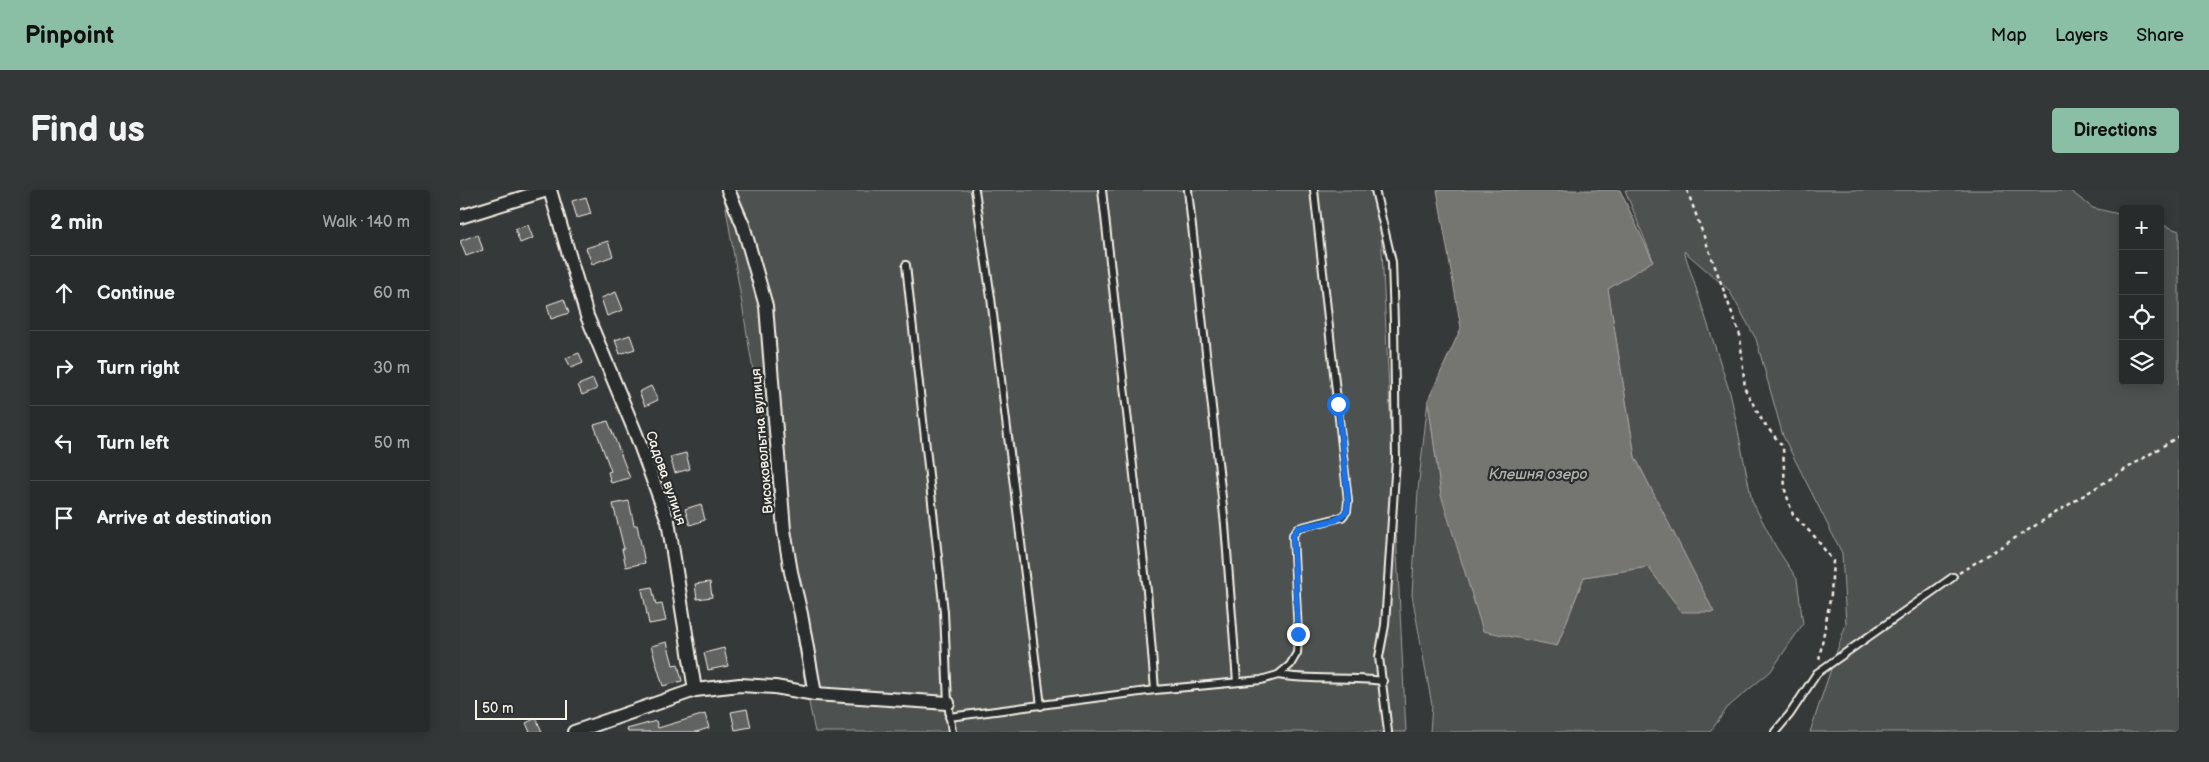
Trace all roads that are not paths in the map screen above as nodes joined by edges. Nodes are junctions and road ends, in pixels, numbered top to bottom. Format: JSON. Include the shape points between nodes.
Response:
{"nodes":[{"id":1,"x":549,"y":190,"type":"edge"},
{"id":2,"x":728,"y":190,"type":"edge"},
{"id":3,"x":975,"y":190,"type":"edge"},
{"id":4,"x":1102,"y":190,"type":"edge"},
{"id":5,"x":1188,"y":190,"type":"edge"},
{"id":6,"x":1314,"y":190,"type":"edge"},
{"id":7,"x":1375,"y":190,"type":"edge"},
{"id":8,"x":460,"y":217,"type":"edge"},
{"id":9,"x":906,"y":265,"type":"dead end"},
{"id":10,"x":1953,"y":577,"type":"road end"},
{"id":11,"x":1278,"y":675,"type":"junction"},
{"id":12,"x":1383,"y":681,"type":"junction"},
{"id":13,"x":1237,"y":682,"type":"junction"},
{"id":14,"x":695,"y":690,"type":"junction"},
{"id":15,"x":1156,"y":690,"type":"junction"},
{"id":16,"x":815,"y":694,"type":"junction"},
{"id":17,"x":948,"y":703,"type":"junction"},
{"id":18,"x":1041,"y":706,"type":"junction"},
{"id":19,"x":950,"y":717,"type":"junction"},
{"id":20,"x":574,"y":732,"type":"edge"},
{"id":21,"x":952,"y":732,"type":"edge"},
{"id":22,"x":1388,"y":732,"type":"edge"},
{"id":23,"x":1775,"y":732,"type":"edge"}],
"edges":[{"from":1,"to":8,"type":"street","name":"Садова вулиця"},
{"from":1,"to":14,"type":"street","name":"Садова вулиця","via":[[587,316],[668,521]]},
{"from":2,"to":16,"type":"street","name":"Високовольтна вулиця","via":[[743,225],[766,306],[784,530]]},
{"from":3,"to":18,"type":"lane","via":[[994,318]]},
{"from":4,"to":15,"type":"lane"},
{"from":5,"to":13,"type":"lane","via":[[1225,525]]},
{"from":6,"to":11,"type":"lane","via":[[1348,500],[1347,511],[1342,517],[1298,528],[1293,535],[1297,653],[1290,665]]},
{"from":7,"to":12,"type":"lane","via":[[1392,262],[1394,332],[1396,459],[1385,625],[1379,657]]},
{"from":9,"to":17,"type":"lane","via":[[944,612]]},
{"from":10,"to":23,"type":"lane","via":[[1817,673]]},
{"from":11,"to":12,"type":"lane"},
{"from":11,"to":13,"type":"lane"},
{"from":12,"to":22,"type":"lane"},
{"from":13,"to":15,"type":"lane"},
{"from":14,"to":16,"type":"street","via":[[740,685]]},
{"from":14,"to":20,"type":"street"},
{"from":15,"to":18,"type":"lane"},
{"from":16,"to":17,"type":"street"},
{"from":17,"to":19,"type":"lane"},
{"from":18,"to":19,"type":"lane"},
{"from":19,"to":21,"type":"lane"}]}
